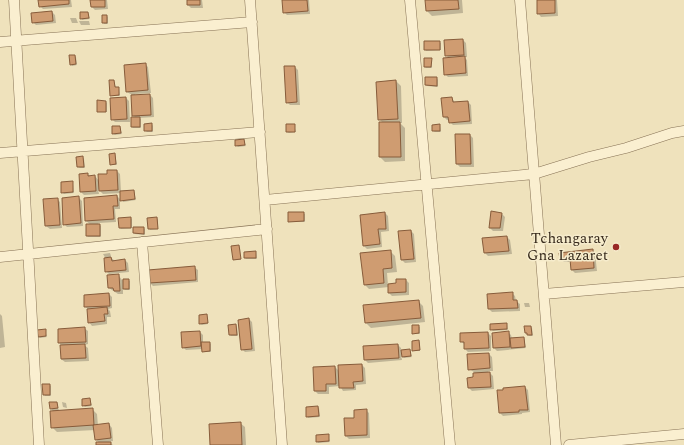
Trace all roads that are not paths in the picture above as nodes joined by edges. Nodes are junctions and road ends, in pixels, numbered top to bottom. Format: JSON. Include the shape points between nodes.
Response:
{"nodes":[{"id":1,"x":14,"y":0,"type":"edge"},
{"id":2,"x":250,"y":0,"type":"edge"},
{"id":3,"x":410,"y":0,"type":"edge"},
{"id":4,"x":520,"y":0,"type":"edge"},
{"id":5,"x":252,"y":22,"type":"junction"},
{"id":6,"x":16,"y":40,"type":"junction"},
{"id":7,"x":0,"y":42,"type":"edge"},
{"id":8,"x":684,"y":131,"type":"edge"},
{"id":9,"x":260,"y":132,"type":"junction"},
{"id":10,"x":22,"y":151,"type":"junction"},
{"id":11,"x":0,"y":153,"type":"edge"},
{"id":12,"x":534,"y":174,"type":"junction"},
{"id":13,"x":426,"y":184,"type":"junction"},
{"id":14,"x":265,"y":200,"type":"junction"},
{"id":15,"x":267,"y":229,"type":"junction"},
{"id":16,"x":142,"y":242,"type":"junction"},
{"id":17,"x":28,"y":254,"type":"junction"},
{"id":18,"x":0,"y":257,"type":"edge"},
{"id":19,"x":684,"y":282,"type":"edge"},
{"id":20,"x":544,"y":294,"type":"junction"},
{"id":21,"x":684,"y":434,"type":"edge"},
{"id":22,"x":39,"y":445,"type":"edge"},
{"id":23,"x":158,"y":445,"type":"edge"},
{"id":24,"x":282,"y":445,"type":"edge"},
{"id":25,"x":450,"y":445,"type":"edge"},
{"id":26,"x":556,"y":445,"type":"edge"},
{"id":27,"x":569,"y":445,"type":"edge"}],
"edges":[{"from":1,"to":6,"type":"street"},
{"from":2,"to":5,"type":"street"},
{"from":3,"to":13,"type":"street"},
{"from":4,"to":12,"type":"street"},
{"from":5,"to":6,"type":"street"},
{"from":5,"to":9,"type":"street"},
{"from":6,"to":7,"type":"street"},
{"from":6,"to":10,"type":"street"},
{"from":8,"to":12,"type":"street"},
{"from":9,"to":10,"type":"street"},
{"from":9,"to":14,"type":"street"},
{"from":10,"to":11,"type":"street"},
{"from":10,"to":17,"type":"street"},
{"from":12,"to":13,"type":"street"},
{"from":12,"to":20,"type":"street"},
{"from":13,"to":14,"type":"street"},
{"from":13,"to":25,"type":"street"},
{"from":14,"to":15,"type":"street"},
{"from":15,"to":16,"type":"street"},
{"from":15,"to":24,"type":"street"},
{"from":16,"to":17,"type":"street"},
{"from":16,"to":23,"type":"street"},
{"from":17,"to":18,"type":"street"},
{"from":17,"to":22,"type":"street"},
{"from":19,"to":20,"type":"street"},
{"from":20,"to":26,"type":"street"},
{"from":21,"to":27,"type":"street"}]}
